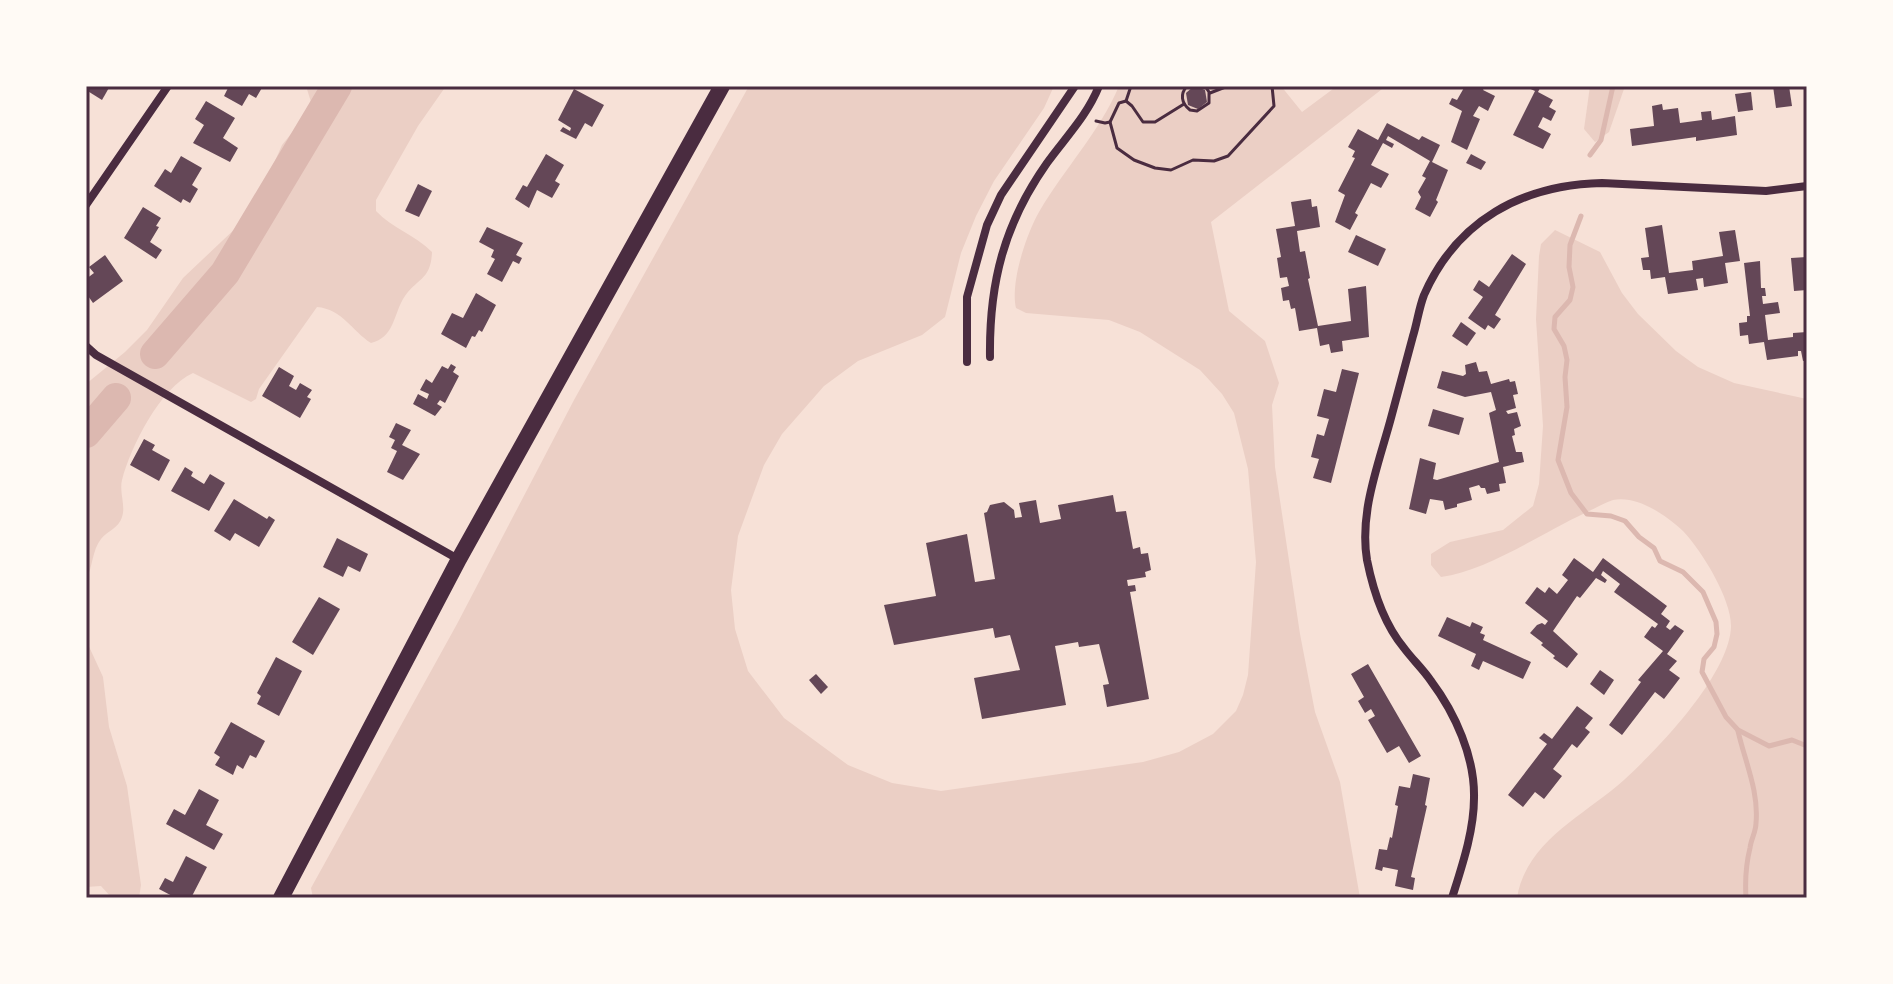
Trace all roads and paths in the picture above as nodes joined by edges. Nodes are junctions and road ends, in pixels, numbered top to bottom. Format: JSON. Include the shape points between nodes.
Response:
{"nodes":[{"id":1,"x":168,"y":86,"type":"edge"},
{"id":2,"x":722,"y":86,"type":"edge"},
{"id":3,"x":1075,"y":86,"type":"edge"},
{"id":4,"x":1099,"y":86,"type":"edge"},
{"id":5,"x":1131,"y":86,"type":"edge"},
{"id":6,"x":1187,"y":86,"type":"edge"},
{"id":7,"x":1205,"y":86,"type":"edge"},
{"id":8,"x":1228,"y":86,"type":"edge"},
{"id":9,"x":1272,"y":86,"type":"edge"},
{"id":10,"x":1210,"y":93,"type":"junction"},
{"id":11,"x":1126,"y":101,"type":"junction"},
{"id":12,"x":1184,"y":104,"type":"junction"},
{"id":13,"x":1096,"y":121,"type":"dead end"},
{"id":14,"x":1110,"y":122,"type":"junction"},
{"id":15,"x":1807,"y":186,"type":"edge"},
{"id":16,"x":86,"y":205,"type":"edge"},
{"id":17,"x":86,"y":346,"type":"edge"},
{"id":18,"x":990,"y":357,"type":"dead end"},
{"id":19,"x":967,"y":362,"type":"dead end"},
{"id":20,"x":459,"y":559,"type":"junction"},
{"id":21,"x":281,"y":898,"type":"edge"},
{"id":22,"x":1452,"y":898,"type":"edge"}],
"edges":[{"from":1,"to":16,"type":"street"},
{"from":2,"to":20,"type":"main road"},
{"from":3,"to":19,"type":"street","via":[[1001,195],[987,225],[967,297]]},
{"from":4,"to":18,"type":"street","via":[[1035,181],[1004,244],[995,275]]},
{"from":5,"to":11,"type":"path"},
{"from":6,"to":12,"type":"path"},
{"from":7,"to":10,"type":"path"},
{"from":8,"to":10,"type":"path"},
{"from":9,"to":14,"type":"path","via":[[1272,110],[1218,161],[1193,160],[1171,170],[1146,165],[1117,148]]},
{"from":10,"to":12,"type":"path","via":[[1201,110]]},
{"from":11,"to":12,"type":"path","via":[[1146,123]]},
{"from":11,"to":14,"type":"path","via":[[1115,106]]},
{"from":13,"to":14,"type":"path"},
{"from":15,"to":22,"type":"street","via":[[1766,191],[1581,184],[1538,193],[1492,212],[1473,227],[1441,264],[1423,298],[1368,506],[1367,557],[1389,625],[1448,704],[1467,752],[1474,798],[1467,849]]},
{"from":17,"to":20,"type":"street"},
{"from":20,"to":21,"type":"main road"}]}
